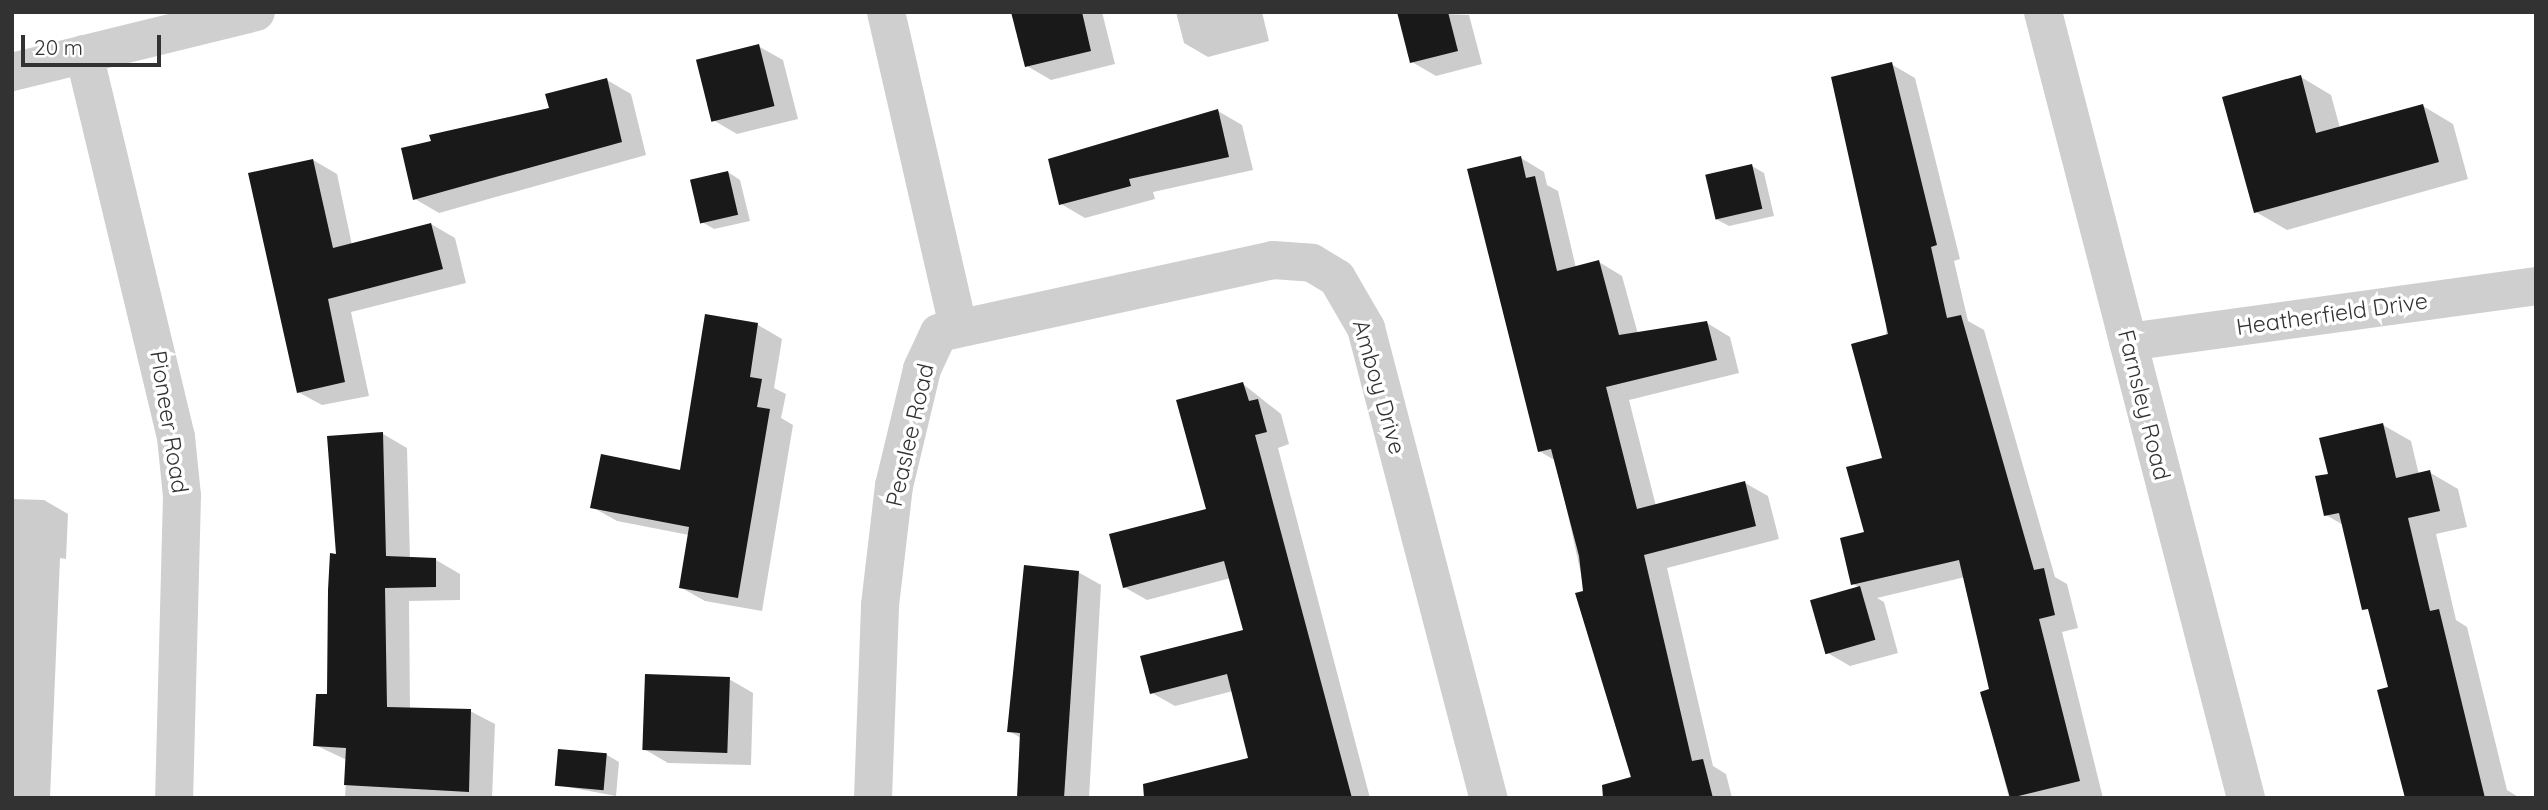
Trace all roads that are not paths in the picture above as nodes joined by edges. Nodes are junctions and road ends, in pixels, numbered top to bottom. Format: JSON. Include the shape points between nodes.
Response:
{"nodes":[{"id":1,"x":256,"y":12,"type":"edge"},
{"id":2,"x":886,"y":12,"type":"edge"},
{"id":3,"x":2043,"y":12,"type":"edge"},
{"id":4,"x":84,"y":54,"type":"junction"},
{"id":5,"x":12,"y":72,"type":"edge"},
{"id":6,"x":2536,"y":286,"type":"edge"},
{"id":7,"x":958,"y":327,"type":"junction"},
{"id":8,"x":2128,"y":342,"type":"junction"},
{"id":9,"x":174,"y":798,"type":"edge"},
{"id":10,"x":873,"y":798,"type":"edge"},
{"id":11,"x":1488,"y":798,"type":"edge"},
{"id":12,"x":2246,"y":798,"type":"edge"}],
"edges":[{"from":1,"to":4,"type":"street"},
{"from":2,"to":7,"type":"street"},
{"from":3,"to":8,"type":"street","name":"Farnsley Road"},
{"from":4,"to":5,"type":"street"},
{"from":4,"to":9,"type":"street","name":"Pioneer Road","via":[[176,437],[182,496]]},
{"from":6,"to":8,"type":"street","name":"Heatherfield Drive"},
{"from":7,"to":10,"type":"street","name":"Peaslee Road","via":[[939,333],[922,369],[894,486],[880,605]]},
{"from":7,"to":11,"type":"street","name":"Amboy Drive","via":[[1273,260],[1312,263],[1337,278],[1366,328]]},
{"from":8,"to":12,"type":"street","name":"Farnsley Road"}]}
